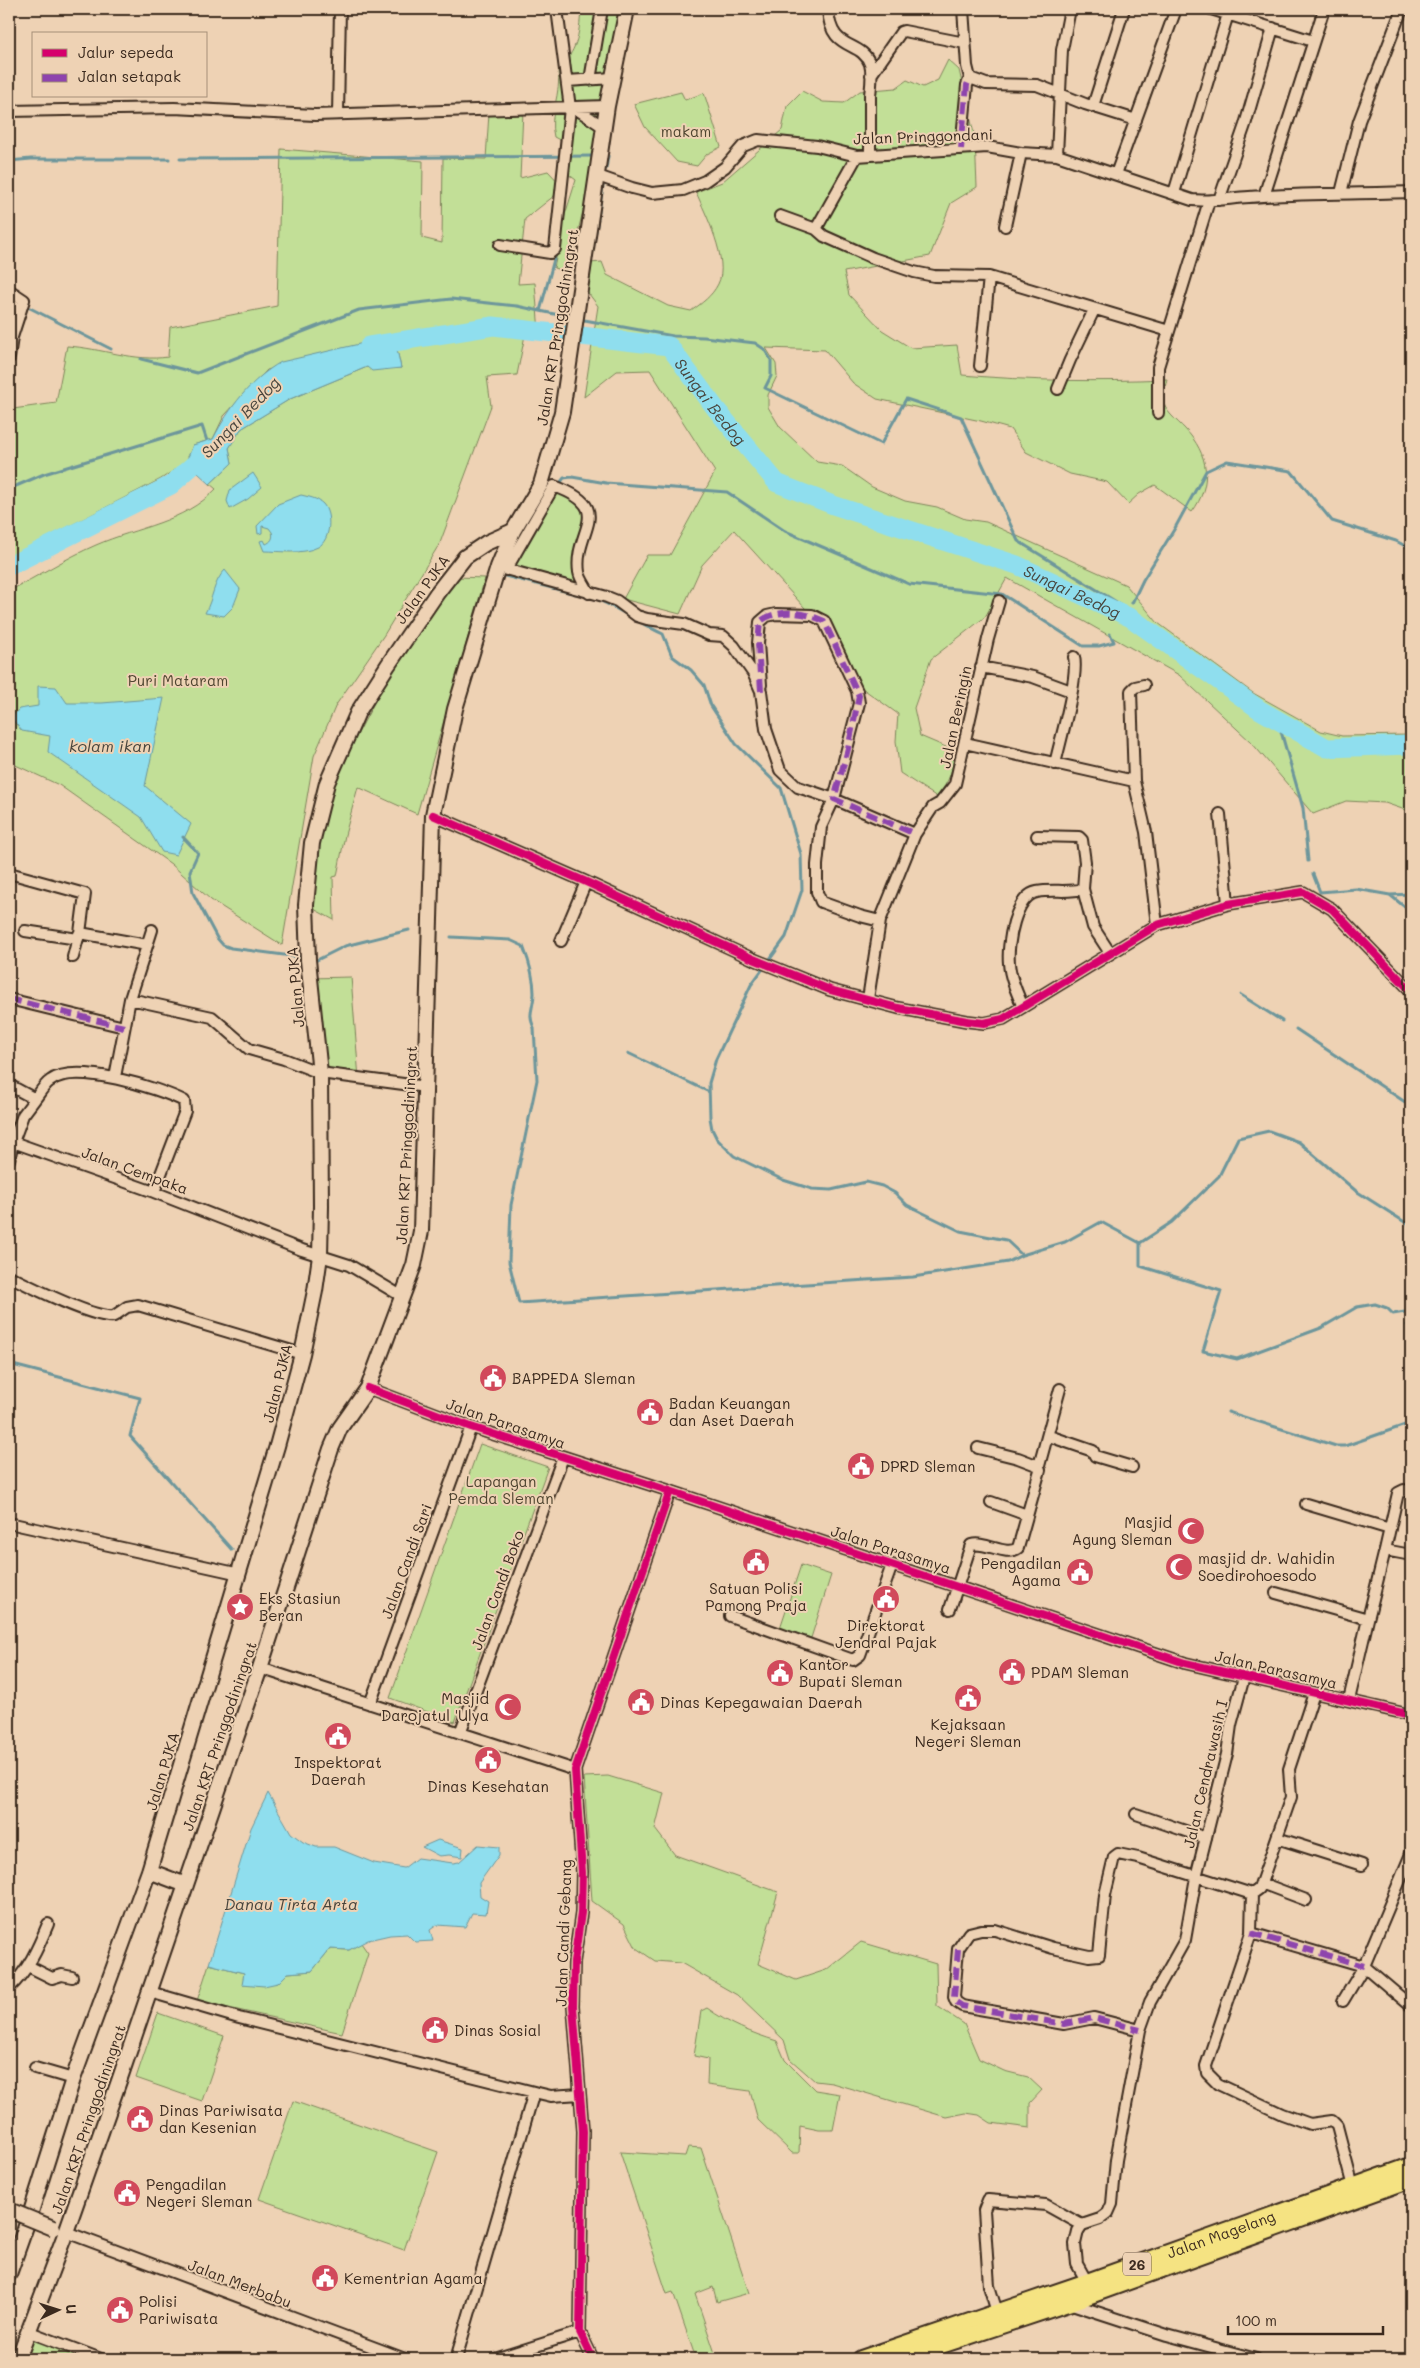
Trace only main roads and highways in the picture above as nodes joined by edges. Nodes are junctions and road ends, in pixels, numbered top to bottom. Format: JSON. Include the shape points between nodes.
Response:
{"nodes":[{"id":1,"x":627,"y":9,"type":"edge"},
{"id":2,"x":513,"y":532,"type":"junction"},
{"id":3,"x":148,"y":1871,"type":"junction"},
{"id":4,"x":186,"y":1885,"type":"junction"},
{"id":5,"x":1411,"y":2166,"type":"edge"},
{"id":6,"x":1411,"y":2179,"type":"edge"},
{"id":7,"x":9,"y":2210,"type":"edge"},
{"id":8,"x":59,"y":2230,"type":"junction"},
{"id":9,"x":9,"y":2274,"type":"edge"},
{"id":10,"x":907,"y":2358,"type":"edge"},
{"id":11,"x":18,"y":2359,"type":"edge"},
{"id":12,"x":861,"y":2359,"type":"edge"}],
"edges":[{"from":1,"to":2,"type":"main road","name":"Jalan KRT Pringgodiningrat","via":[[607,106],[562,412],[540,484]]},
{"from":2,"to":3,"type":"main road","name":"Jalan PJKA","via":[[486,543],[466,557],[437,593],[358,712],[328,783],[312,843],[306,905],[308,960],[320,1074],[320,1256],[315,1291],[302,1354],[240,1574]]},
{"from":2,"to":4,"type":"main road","name":"Jalan KRT Pringgodiningrat","via":[[455,710],[433,815],[421,1231],[414,1265],[368,1388],[340,1428],[331,1449]]},
{"from":3,"to":4,"type":"main road"},
{"from":3,"to":9,"type":"main road","name":"Jalan PJKA","via":[[73,2079]]},
{"from":4,"to":8,"type":"main road","name":"Jalan KRT Pringgodiningrat","via":[[150,1992]]},
{"from":5,"to":12,"type":"highway","name":"Jalan Magelang","number":"26"},
{"from":6,"to":10,"type":"highway","name":"Jalan Magelang","number":"26"},
{"from":7,"to":8,"type":"main road","bridge":true},
{"from":8,"to":11,"type":"main road","name":"Jalan KRT Pringgodiningrat"}]}
